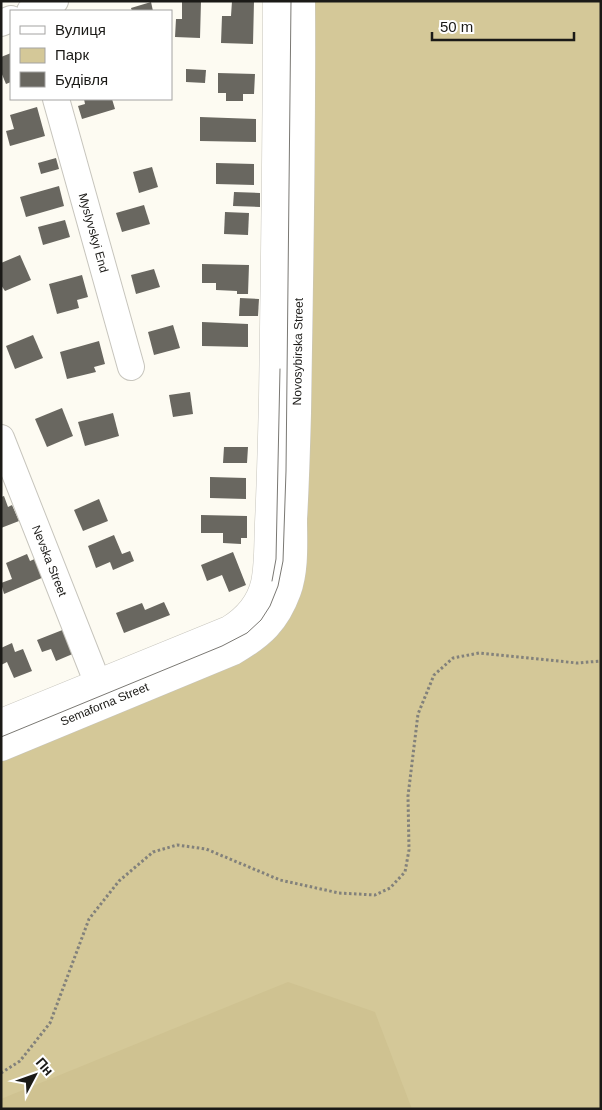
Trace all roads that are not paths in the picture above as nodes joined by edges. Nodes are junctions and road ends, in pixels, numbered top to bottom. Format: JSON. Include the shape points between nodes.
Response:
{"nodes":[{"id":1,"x":55,"y":1,"type":"edge"},
{"id":2,"x":277,"y":1,"type":"edge"},
{"id":3,"x":301,"y":1,"type":"edge"},
{"id":4,"x":33,"y":10,"type":"edge"},
{"id":5,"x":56,"y":100,"type":"edge"},
{"id":6,"x":131,"y":368,"type":"dead end"},
{"id":7,"x":1,"y":438,"type":"edge"},
{"id":8,"x":203,"y":652,"type":"junction"},
{"id":9,"x":98,"y":684,"type":"junction"},
{"id":10,"x":1,"y":723,"type":"edge"},
{"id":11,"x":1,"y":747,"type":"edge"}],
"edges":[{"from":1,"to":4,"type":"street"},
{"from":2,"to":8,"type":"main road","name":"Novosybirska Street","via":[[273,401],[265,581],[252,611]]},
{"from":3,"to":8,"type":"main road","name":"Novosybirska Street","via":[[296,443],[288,589],[266,629],[250,641],[233,651]]},
{"from":5,"to":6,"type":"street","name":"Myslyvskyi End"},
{"from":7,"to":9,"type":"street","name":"Nevska Street"},
{"from":8,"to":9,"type":"main road","name":"Semaforna Street"},
{"from":8,"to":11,"type":"main road","name":"Semaforna Street"},
{"from":9,"to":10,"type":"main road","name":"Semaforna Street"}]}
